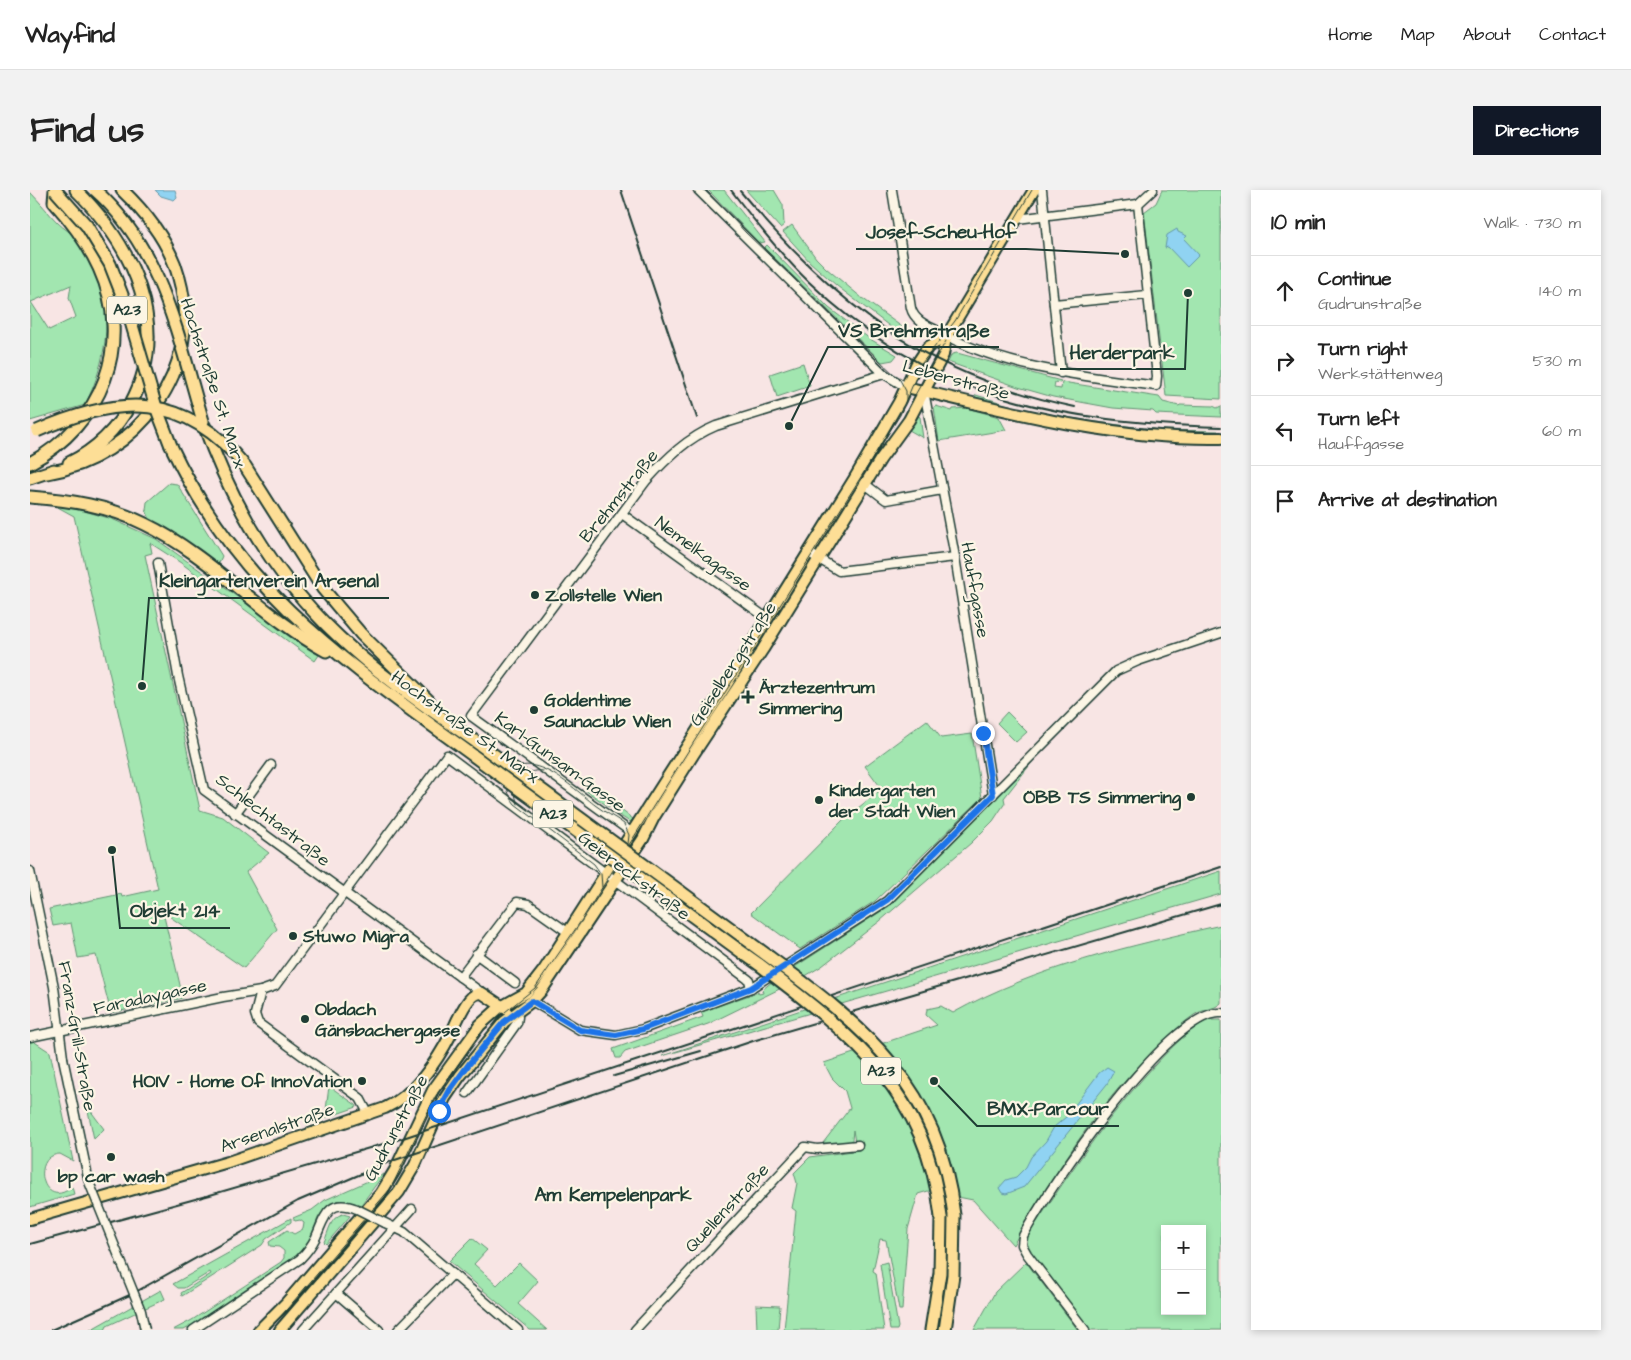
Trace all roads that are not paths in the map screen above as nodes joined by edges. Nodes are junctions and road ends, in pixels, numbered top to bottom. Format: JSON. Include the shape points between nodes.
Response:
{"nodes":[{"id":1,"x":55,"y":190,"type":"edge"},
{"id":2,"x":76,"y":190,"type":"edge"},
{"id":3,"x":95,"y":190,"type":"edge"},
{"id":4,"x":122,"y":190,"type":"edge"},
{"id":5,"x":698,"y":190,"type":"edge"},
{"id":6,"x":892,"y":190,"type":"edge"},
{"id":7,"x":1034,"y":190,"type":"edge"},
{"id":8,"x":1042,"y":190,"type":"edge"},
{"id":9,"x":1153,"y":190,"type":"edge"},
{"id":10,"x":1138,"y":204,"type":"junction"},
{"id":11,"x":1044,"y":215,"type":"junction"},
{"id":12,"x":1017,"y":219,"type":"junction"},
{"id":13,"x":1147,"y":295,"type":"junction"},
{"id":14,"x":1054,"y":304,"type":"junction"},
{"id":15,"x":946,"y":337,"type":"junction"},
{"id":16,"x":1061,"y":373,"type":"junction"},
{"id":17,"x":884,"y":374,"type":"junction"},
{"id":18,"x":906,"y":387,"type":"junction"},
{"id":19,"x":924,"y":391,"type":"junction"},
{"id":20,"x":30,"y":434,"type":"edge"},
{"id":21,"x":1221,"y":438,"type":"edge"},
{"id":22,"x":30,"y":463,"type":"edge"},
{"id":23,"x":47,"y":473,"type":"junction"},
{"id":24,"x":30,"y":478,"type":"edge"},
{"id":25,"x":866,"y":484,"type":"junction"},
{"id":26,"x":942,"y":490,"type":"junction"},
{"id":27,"x":30,"y":497,"type":"edge"},
{"id":28,"x":622,"y":514,"type":"junction"},
{"id":29,"x":809,"y":553,"type":"junction"},
{"id":30,"x":955,"y":557,"type":"junction"},
{"id":31,"x":818,"y":559,"type":"junction"},
{"id":32,"x":158,"y":563,"type":"dead end"},
{"id":33,"x":768,"y":620,"type":"junction"},
{"id":34,"x":1221,"y":633,"type":"edge"},
{"id":35,"x":352,"y":666,"type":"junction"},
{"id":36,"x":471,"y":716,"type":"joint"},
{"id":37,"x":455,"y":727,"type":"junction"},
{"id":38,"x":271,"y":766,"type":"dead end"},
{"id":39,"x":993,"y":795,"type":"junction"},
{"id":40,"x":235,"y":814,"type":"junction"},
{"id":41,"x":631,"y":832,"type":"junction"},
{"id":42,"x":30,"y":871,"type":"edge"},
{"id":43,"x":605,"y":873,"type":"junction"},
{"id":44,"x":616,"y":880,"type":"junction"},
{"id":45,"x":344,"y":893,"type":"junction"},
{"id":46,"x":569,"y":933,"type":"junction"},
{"id":47,"x":476,"y":954,"type":"junction"},
{"id":48,"x":460,"y":977,"type":"junction"},
{"id":49,"x":515,"y":983,"type":"dead end"},
{"id":50,"x":751,"y":988,"type":"junction"},
{"id":51,"x":261,"y":991,"type":"junction"},
{"id":52,"x":482,"y":993,"type":"junction"},
{"id":53,"x":529,"y":997,"type":"junction"},
{"id":54,"x":501,"y":1006,"type":"junction"},
{"id":55,"x":1217,"y":1013,"type":"edge"},
{"id":56,"x":514,"y":1014,"type":"junction"},
{"id":57,"x":59,"y":1031,"type":"junction"},
{"id":58,"x":30,"y":1037,"type":"edge"},
{"id":59,"x":467,"y":1093,"type":"dead end"},
{"id":60,"x":369,"y":1115,"type":"junction"},
{"id":61,"x":858,"y":1145,"type":"dead end"},
{"id":62,"x":412,"y":1209,"type":"dead end"},
{"id":63,"x":30,"y":1220,"type":"edge"},
{"id":64,"x":395,"y":1227,"type":"junction"},
{"id":65,"x":453,"y":1274,"type":"junction"},
{"id":66,"x":336,"y":1293,"type":"junction"},
{"id":67,"x":196,"y":1329,"type":"edge"},
{"id":68,"x":145,"y":1330,"type":"edge"},
{"id":69,"x":259,"y":1330,"type":"edge"},
{"id":70,"x":280,"y":1330,"type":"edge"},
{"id":71,"x":302,"y":1330,"type":"edge"},
{"id":72,"x":379,"y":1330,"type":"edge"},
{"id":73,"x":398,"y":1330,"type":"edge"},
{"id":74,"x":518,"y":1330,"type":"edge"},
{"id":75,"x":635,"y":1330,"type":"edge"},
{"id":76,"x":931,"y":1330,"type":"edge"},
{"id":77,"x":945,"y":1330,"type":"edge"},
{"id":78,"x":1085,"y":1330,"type":"edge"}],
"edges":[{"from":1,"to":22,"type":"highway","via":[[54,202],[92,255],[110,299],[113,349],[97,398],[73,432]]},
{"from":1,"to":35,"type":"highway","name":"Hochstraße St. Marx","number":"A23","bridge":true,"via":[[87,226],[110,264],[163,426],[208,514],[265,587]]},
{"from":2,"to":23,"type":"highway","via":[[109,228],[139,282],[148,324],[145,368],[130,406],[109,433],[81,456]]},
{"from":3,"to":37,"type":"highway","name":"Hochstraße St. Marx","number":"A23","bridge":true,"via":[[132,232],[156,273],[212,447],[235,498],[263,546],[296,591],[340,638]]},
{"from":4,"to":23,"type":"highway","via":[[152,222],[169,250],[183,292],[184,337],[172,379],[151,413],[123,441],[84,464]]},
{"from":5,"to":17,"type":"street","name":"Leberstraße"},
{"from":6,"to":15,"type":"street","via":[[912,313]]},
{"from":7,"to":12,"type":"main road","name":"Geiselbergstraße"},
{"from":8,"to":11,"type":"street"},
{"from":9,"to":10,"type":"street"},
{"from":10,"to":11,"type":"street"},
{"from":10,"to":13,"type":"street"},
{"from":11,"to":12,"type":"street"},
{"from":11,"to":14,"type":"street"},
{"from":12,"to":15,"type":"main road","name":"Geiselbergstraße"},
{"from":13,"to":14,"type":"street"},
{"from":13,"to":16,"type":"street","via":[[1156,386]]},
{"from":14,"to":16,"type":"street"},
{"from":15,"to":16,"type":"street","via":[[965,347]]},
{"from":15,"to":18,"type":"main road","name":"Geiselbergstraße","via":[[924,352]]},
{"from":15,"to":19,"type":"main road","name":"Geiselbergstraße","via":[[943,355]]},
{"from":17,"to":18,"type":"street","name":"Leberstraße"},
{"from":17,"to":28,"type":"street","name":"Brehmstraße","via":[[698,433],[652,474]]},
{"from":18,"to":19,"type":"main road","name":"Leberstraße"},
{"from":18,"to":29,"type":"main road","name":"Geiselbergstraße"},
{"from":19,"to":21,"type":"main road","name":"Leberstraße","via":[[1120,433]]},
{"from":19,"to":25,"type":"main road","name":"Geiselbergstraße","via":[[909,420]]},
{"from":19,"to":26,"type":"street","name":"Hauffgasse"},
{"from":20,"to":37,"type":"highway","bridge":true,"via":[[94,409],[129,405],[167,411],[214,435],[245,466],[304,562],[342,612]]},
{"from":23,"to":24,"type":"highway"},
{"from":25,"to":26,"type":"street","via":[[886,500]]},
{"from":25,"to":31,"type":"main road","name":"Geiselbergstraße"},
{"from":26,"to":30,"type":"street","name":"Hauffgasse"},
{"from":27,"to":35,"type":"highway","via":[[98,507],[159,532],[306,640]]},
{"from":28,"to":33,"type":"street","name":"Nemelkagasse"},
{"from":28,"to":36,"type":"street","name":"Brehmstraße"},
{"from":29,"to":31,"type":"street"},
{"from":29,"to":33,"type":"main road","name":"Geiselbergstraße"},
{"from":30,"to":31,"type":"street","via":[[839,571]]},
{"from":30,"to":39,"type":"street","name":"Hauffgasse"},
{"from":31,"to":44,"type":"main road","name":"Geiselbergstraße"},
{"from":32,"to":40,"type":"street","name":"Schlechtastraße","via":[[180,685],[204,790]]},
{"from":33,"to":41,"type":"main road","name":"Geiselbergstraße"},
{"from":34,"to":39,"type":"street","via":[[1116,671]]},
{"from":35,"to":76,"type":"highway","name":"Hochstraße St. Marx","number":"A23","bridge":true,"via":[[760,965],[848,1035],[887,1078],[917,1126],[934,1174],[941,1216],[940,1273]]},
{"from":36,"to":41,"type":"street","name":"Karl-Gunsam-Gasse"},
{"from":37,"to":77,"type":"highway","name":"Hochstraße St. Marx","number":"A23","bridge":true,"via":[[795,976],[857,1026],[898,1070],[928,1119],[947,1172],[954,1215],[954,1276]]},
{"from":38,"to":40,"type":"street"},
{"from":39,"to":50,"type":"street","via":[[887,900]]},
{"from":40,"to":45,"type":"street","name":"Schlechtastraße"},
{"from":41,"to":43,"type":"main road","name":"Geiselbergstraße"},
{"from":42,"to":57,"type":"street","name":"Franz-Grill-Straße","via":[[54,987]]},
{"from":43,"to":44,"type":"street","name":"Geiereckstraße"},
{"from":43,"to":45,"type":"street","name":"Geiereckstraße","via":[[447,755]]},
{"from":43,"to":46,"type":"main road","name":"Geiselbergstraße"},
{"from":44,"to":50,"type":"street","name":"Geiereckstraße","via":[[749,980]]},
{"from":44,"to":53,"type":"main road","name":"Geiselbergstraße","via":[[547,982]]},
{"from":45,"to":48,"type":"street","name":"Schlechtastraße"},
{"from":45,"to":51,"type":"street","name":"Faradaygasse","via":[[275,986]]},
{"from":46,"to":47,"type":"street","via":[[520,901]]},
{"from":46,"to":53,"type":"main road","name":"Geiselbergstraße"},
{"from":47,"to":48,"type":"street"},
{"from":47,"to":49,"type":"street"},
{"from":48,"to":52,"type":"street","name":"Schlechtastraße"},
{"from":50,"to":53,"type":"street","via":[[643,1029],[616,1035],[580,1030]]},
{"from":51,"to":57,"type":"street","name":"Faradaygasse"},
{"from":51,"to":60,"type":"street","via":[[255,1019],[362,1100]]},
{"from":52,"to":54,"type":"main road"},
{"from":52,"to":60,"type":"main road","name":"Arsenalstraße","via":[[475,994],[468,1001],[444,1047],[410,1091],[392,1105]]},
{"from":53,"to":54,"type":"main road","name":"Gudrunstraße"},
{"from":53,"to":56,"type":"main road","name":"Gudrunstraße"},
{"from":54,"to":56,"type":"main road"},
{"from":54,"to":69,"type":"main road","name":"Gudrunstraße","via":[[480,1025],[432,1090],[381,1193]]},
{"from":55,"to":78,"type":"street","via":[[1204,1015],[1188,1025],[1131,1082],[1054,1184],[1021,1242]]},
{"from":56,"to":59,"type":"street","via":[[518,1022]]},
{"from":56,"to":70,"type":"main road","name":"Gudrunstraße","via":[[450,1090],[399,1192]]},
{"from":57,"to":58,"type":"street","name":"Faradaygasse"},
{"from":57,"to":68,"type":"street","name":"Franz-Grill-Straße","bridge":true,"via":[[89,1182],[141,1311]]},
{"from":60,"to":63,"type":"main road","name":"Arsenalstraße","via":[[228,1162]]},
{"from":61,"to":75,"type":"street","name":"Quellenstraße","via":[[804,1147]]},
{"from":62,"to":64,"type":"street"},
{"from":64,"to":65,"type":"street"},
{"from":64,"to":66,"type":"street"},
{"from":64,"to":67,"type":"street","bridge":true,"via":[[357,1209],[340,1206],[328,1211],[300,1260]]},
{"from":65,"to":73,"type":"street"},
{"from":65,"to":74,"type":"street"},
{"from":66,"to":71,"type":"street"},
{"from":66,"to":72,"type":"street"}]}
